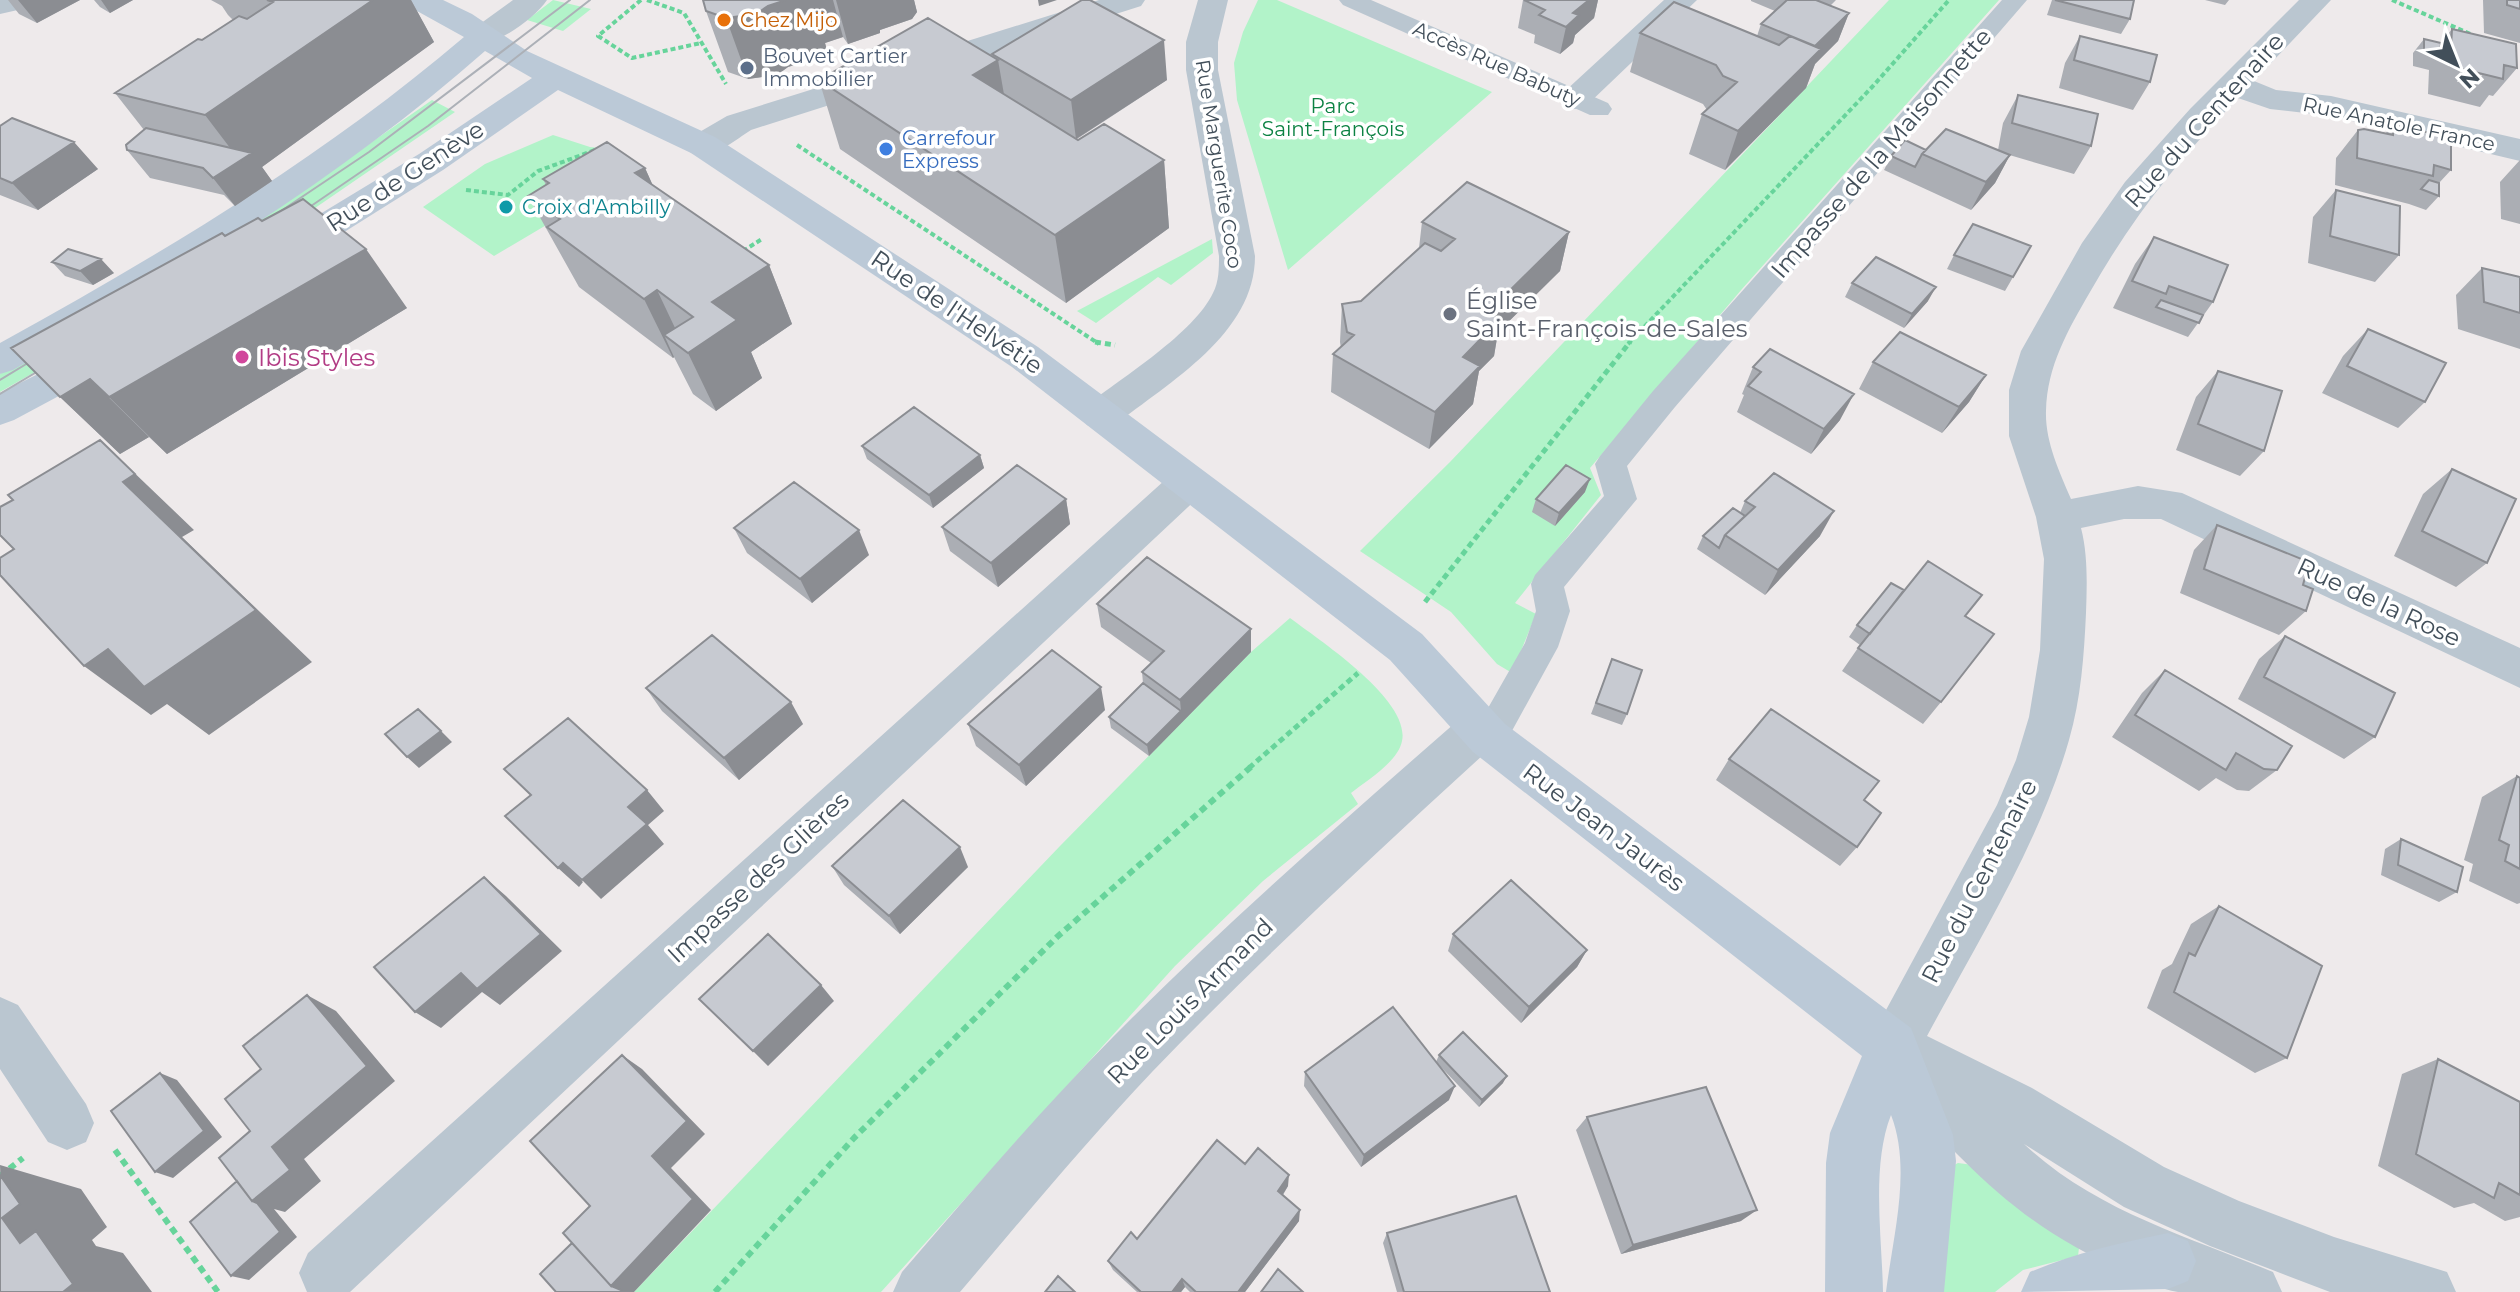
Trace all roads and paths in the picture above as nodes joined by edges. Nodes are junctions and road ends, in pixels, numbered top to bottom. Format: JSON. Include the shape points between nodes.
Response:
{"nodes":[{"id":1,"x":419,"y":0,"type":"edge"},
{"id":2,"x":532,"y":0,"type":"edge"},
{"id":3,"x":644,"y":0,"type":"edge"},
{"id":4,"x":1130,"y":0,"type":"edge"},
{"id":5,"x":1213,"y":0,"type":"edge"},
{"id":6,"x":1351,"y":0,"type":"edge"},
{"id":7,"x":1682,"y":0,"type":"edge"},
{"id":8,"x":1949,"y":0,"type":"edge"},
{"id":9,"x":2015,"y":0,"type":"edge"},
{"id":10,"x":2316,"y":0,"type":"edge"},
{"id":11,"x":2392,"y":0,"type":"edge"},
{"id":12,"x":484,"y":36,"type":"junction"},
{"id":13,"x":2474,"y":36,"type":"edge"},
{"id":14,"x":701,"y":43,"type":"junction"},
{"id":15,"x":555,"y":77,"type":"junction"},
{"id":16,"x":2233,"y":84,"type":"junction"},
{"id":17,"x":1587,"y":104,"type":"joint"},
{"id":18,"x":756,"y":118,"type":"junction"},
{"id":19,"x":703,"y":145,"type":"junction"},
{"id":20,"x":601,"y":148,"type":"edge"},
{"id":21,"x":2520,"y":150,"type":"edge"},
{"id":22,"x":464,"y":190,"type":"dead end"},
{"id":23,"x":762,"y":239,"type":"dead end"},
{"id":24,"x":732,"y":258,"type":"edge"},
{"id":25,"x":249,"y":273,"type":"edge"},
{"id":26,"x":124,"y":344,"type":"edge"},
{"id":27,"x":1169,"y":359,"type":"junction"},
{"id":28,"x":0,"y":360,"type":"edge"},
{"id":29,"x":0,"y":410,"type":"edge"},
{"id":30,"x":1101,"y":415,"type":"junction"},
{"id":31,"x":1189,"y":482,"type":"junction"},
{"id":32,"x":2056,"y":519,"type":"junction"},
{"id":33,"x":1331,"y":591,"type":"joint"},
{"id":34,"x":1394,"y":638,"type":"junction"},
{"id":35,"x":2520,"y":669,"type":"edge"},
{"id":36,"x":1484,"y":734,"type":"junction"},
{"id":37,"x":0,"y":1023,"type":"edge"},
{"id":38,"x":1892,"y":1047,"type":"junction"},
{"id":39,"x":67,"y":1123,"type":"junction"},
{"id":40,"x":0,"y":1176,"type":"edge"},
{"id":41,"x":2168,"y":1261,"type":"junction"},
{"id":42,"x":328,"y":1273,"type":"dead end"},
{"id":43,"x":218,"y":1292,"type":"edge"},
{"id":44,"x":715,"y":1292,"type":"edge"},
{"id":45,"x":922,"y":1292,"type":"edge"},
{"id":46,"x":1854,"y":1292,"type":"edge"},
{"id":47,"x":1915,"y":1292,"type":"edge"},
{"id":48,"x":2050,"y":1292,"type":"edge"},
{"id":49,"x":2253,"y":1292,"type":"edge"},
{"id":50,"x":2427,"y":1292,"type":"edge"}],
"edges":[{"from":1,"to":12,"type":"street","name":"Rue de l'Helvétie"},
{"from":2,"to":12,"type":"street"},
{"from":3,"to":14,"type":"path","via":[[684,13]]},
{"from":3,"to":14,"type":"path","via":[[598,36],[632,58]]},
{"from":4,"to":18,"type":"street"},
{"from":5,"to":27,"type":"street","name":"Rue Marguerite Coco","via":[[1202,42],[1202,70],[1237,275],[1221,311]]},
{"from":6,"to":17,"type":"lane","name":"Accès Rue Babuty"},
{"from":7,"to":17,"type":"street"},
{"from":8,"to":34,"type":"path","via":[[1633,338]]},
{"from":9,"to":36,"type":"lane","name":"Impasse de la Maisonnette","via":[[1611,464],[1621,499],[1547,584],[1553,611],[1541,647]]},
{"from":10,"to":16,"type":"street","name":"Rue du Centenaire"},
{"from":11,"to":13,"type":"path"},
{"from":12,"to":15,"type":"street","name":"Rue de l'Helvétie"},
{"from":12,"to":28,"type":"street","via":[[425,87],[281,191]]},
{"from":14,"to":18,"type":"path","via":[[717,73]]},
{"from":15,"to":19,"type":"street","name":"Rue de l'Helvétie"},
{"from":15,"to":25,"type":"street","name":"Rue de Genève","via":[[419,169]]},
{"from":16,"to":21,"type":"street","name":"Rue Anatole France","via":[[2270,99],[2331,106]]},
{"from":16,"to":32,"type":"street","name":"Rue du Centenaire","via":[[2131,198],[2043,340],[2028,388],[2025,422]]},
{"from":18,"to":19,"type":"street"},
{"from":18,"to":27,"type":"path","via":[[1098,344],[1135,346]]},
{"from":19,"to":30,"type":"street","name":"Rue de l'Helvétie","via":[[976,323]]},
{"from":20,"to":22,"type":"path","via":[[538,168],[508,195]]},
{"from":23,"to":24,"type":"path"},
{"from":26,"to":29,"type":"street"},
{"from":27,"to":30,"type":"street","name":"Rue Marguerite Coco"},
{"from":30,"to":31,"type":"street","name":"Rue de l'Helvétie"},
{"from":31,"to":33,"type":"street","name":"Rue de l'Helvétie"},
{"from":31,"to":42,"type":"street","name":"Impasse des Glières"},
{"from":32,"to":35,"type":"street","name":"Rue de la Rose","via":[[2125,501],[2167,504]]},
{"from":32,"to":38,"type":"street","name":"Rue du Centenaire","via":[[2065,554],[2064,635],[2046,738],[2018,815]]},
{"from":33,"to":34,"type":"street","name":"Rue Jean Jaurès"},
{"from":34,"to":36,"type":"street","name":"Rue Jean Jaurès"},
{"from":34,"to":44,"type":"path","via":[[1057,937],[854,1138]]},
{"from":36,"to":38,"type":"street","name":"Rue Jean Jaurès"},
{"from":36,"to":45,"type":"street","name":"Rue Louis Armand","via":[[1297,894],[1181,1006],[1084,1106]]},
{"from":37,"to":39,"type":"street"},
{"from":38,"to":41,"type":"street","name":"Rue Jean Jaurès","via":[[2027,1184],[2111,1238]]},
{"from":38,"to":46,"type":"street","via":[[1857,1133]]},
{"from":38,"to":47,"type":"street","via":[[1928,1147]]},
{"from":38,"to":50,"type":"street","name":"Rue Jean Jaurès","via":[[2013,1107],[2144,1187],[2334,1265]]},
{"from":39,"to":40,"type":"path"},
{"from":39,"to":43,"type":"path","via":[[105,1136]]},
{"from":41,"to":48,"type":"street"},
{"from":41,"to":49,"type":"street","name":"Rue Jean Jaurès"}]}
